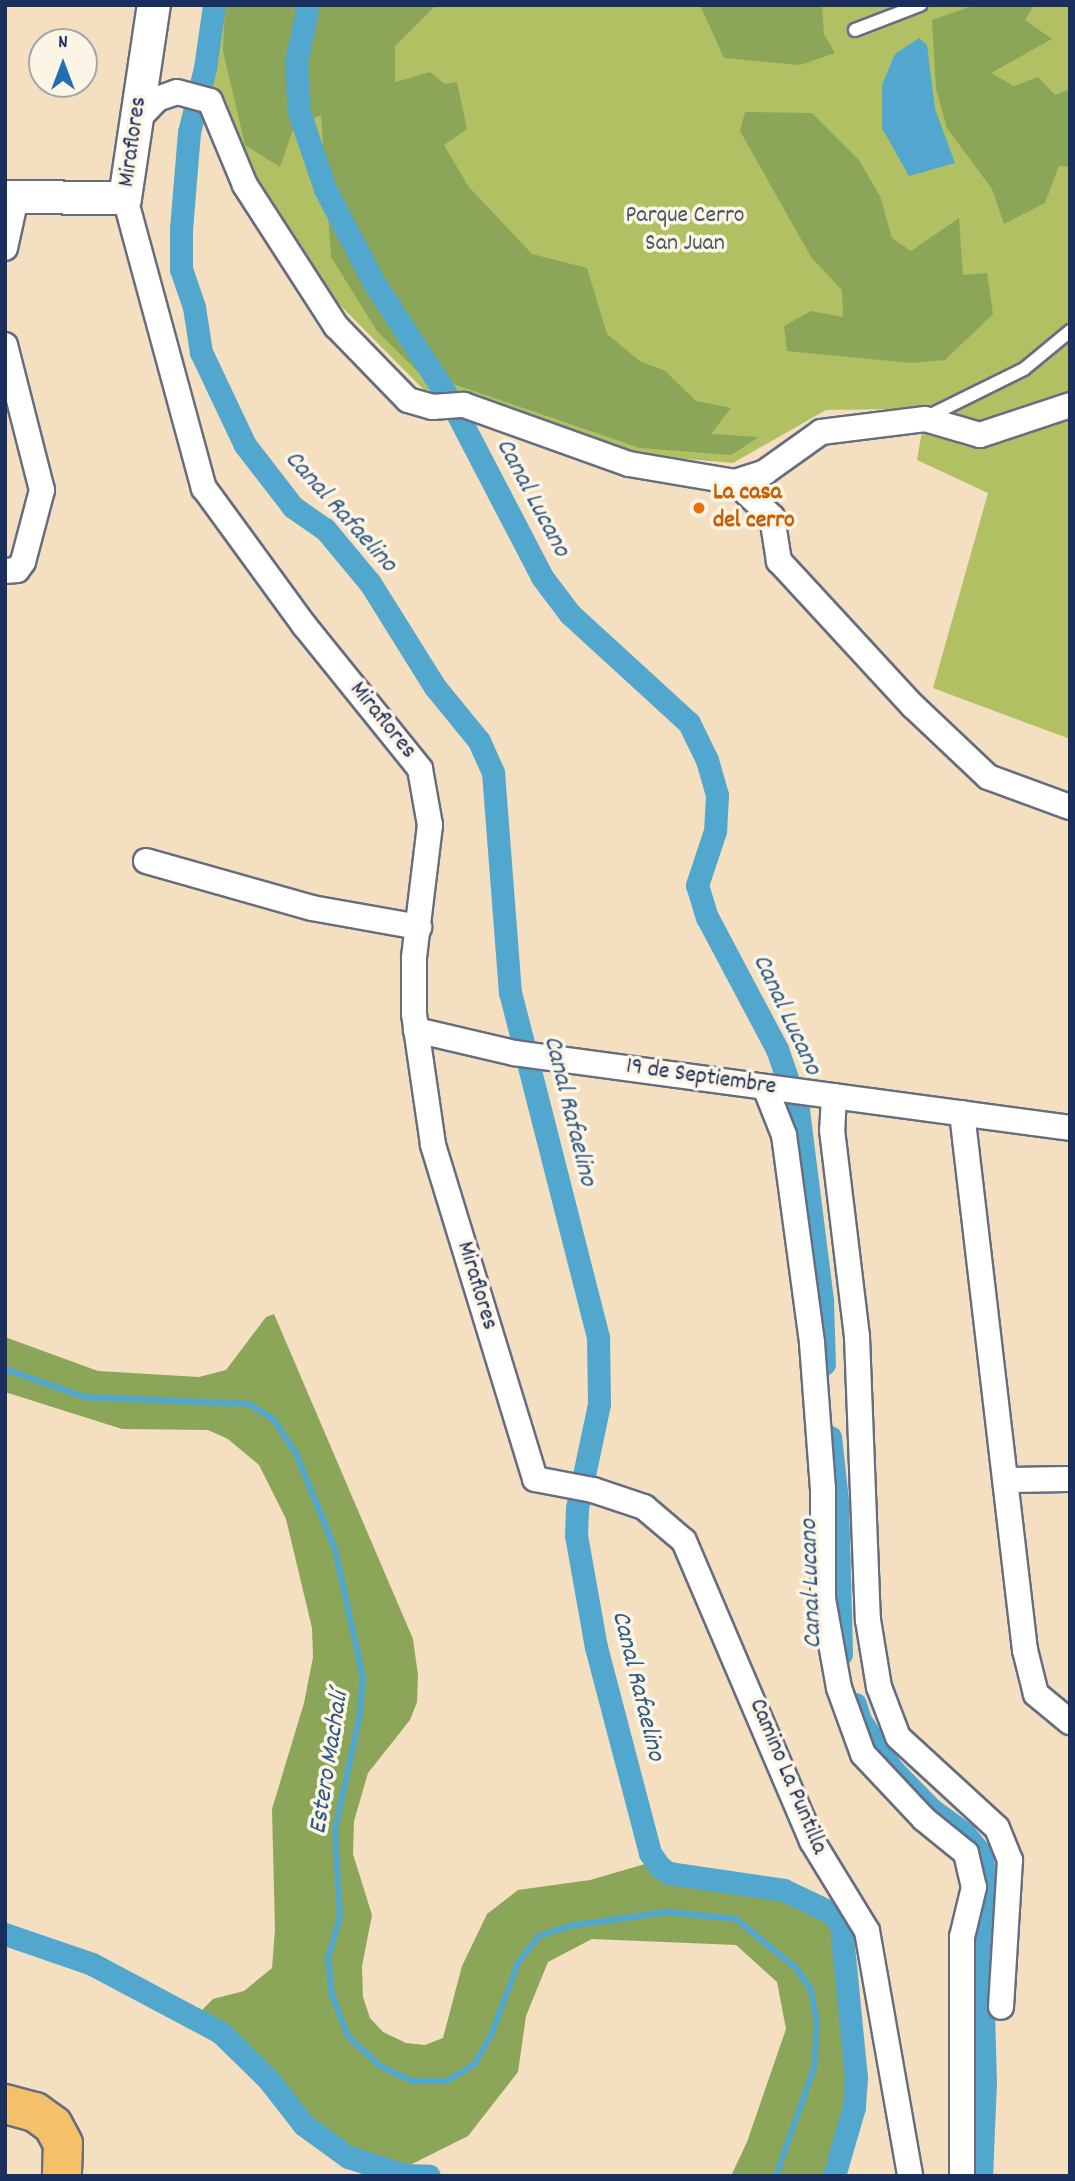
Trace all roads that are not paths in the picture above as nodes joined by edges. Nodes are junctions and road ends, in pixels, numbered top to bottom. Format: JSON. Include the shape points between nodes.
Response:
{"nodes":[{"id":1,"x":154,"y":5,"type":"edge"},
{"id":2,"x":920,"y":5,"type":"edge"},
{"id":3,"x":855,"y":30,"type":"dead end"},
{"id":4,"x":136,"y":120,"type":"junction"},
{"id":5,"x":10,"y":198,"type":"edge"},
{"id":6,"x":125,"y":198,"type":"junction"},
{"id":7,"x":5,"y":248,"type":"edge"},
{"id":8,"x":1070,"y":331,"type":"edge"},
{"id":9,"x":5,"y":345,"type":"edge"},
{"id":10,"x":1070,"y":405,"type":"edge"},
{"id":11,"x":925,"y":419,"type":"junction"},
{"id":12,"x":735,"y":482,"type":"junction"},
{"id":13,"x":5,"y":571,"type":"edge"},
{"id":14,"x":1070,"y":807,"type":"edge"},
{"id":15,"x":146,"y":861,"type":"dead end"},
{"id":16,"x":419,"y":928,"type":"junction"},
{"id":17,"x":416,"y":1031,"type":"junction"},
{"id":18,"x":771,"y":1088,"type":"junction"},
{"id":19,"x":834,"y":1096,"type":"junction"},
{"id":20,"x":962,"y":1114,"type":"junction"},
{"id":21,"x":1070,"y":1128,"type":"edge"},
{"id":22,"x":535,"y":1479,"type":"joint"},
{"id":23,"x":1070,"y":1479,"type":"edge"},
{"id":24,"x":1008,"y":1480,"type":"junction"},
{"id":25,"x":1070,"y":1722,"type":"edge"},
{"id":26,"x":1001,"y":2007,"type":"dead end"},
{"id":27,"x":5,"y":2104,"type":"edge"},
{"id":28,"x":62,"y":2176,"type":"edge"},
{"id":29,"x":910,"y":2176,"type":"edge"},
{"id":30,"x":962,"y":2176,"type":"edge"}],
"edges":[{"from":1,"to":4,"type":"street","name":"Miraflores"},
{"from":2,"to":3,"type":"lane"},
{"from":4,"to":6,"type":"street","name":"Miraflores"},
{"from":4,"to":12,"type":"street","via":[[157,99],[177,92],[200,97],[245,185],[336,326],[408,400],[432,407],[464,405],[629,464]]},
{"from":5,"to":6,"type":"street"},
{"from":5,"to":7,"type":"street"},
{"from":6,"to":16,"type":"street","name":"Miraflores","via":[[204,488],[304,625],[420,769],[430,825]]},
{"from":8,"to":11,"type":"lane","via":[[1024,369]]},
{"from":9,"to":13,"type":"street","via":[[42,490],[23,562],[17,570]]},
{"from":10,"to":11,"type":"street","via":[[980,435]]},
{"from":11,"to":12,"type":"street","via":[[821,432],[765,472]]},
{"from":12,"to":14,"type":"street","via":[[772,517],[779,561],[913,706],[988,777]]},
{"from":15,"to":16,"type":"street","via":[[312,908]]},
{"from":16,"to":17,"type":"street","name":"Miraflores","via":[[414,958]]},
{"from":17,"to":18,"type":"street","name":"19 de Septiembre","via":[[514,1053]]},
{"from":17,"to":22,"type":"street","name":"Miraflores","via":[[433,1145]]},
{"from":18,"to":19,"type":"street","name":"19 de Septiembre"},
{"from":18,"to":30,"type":"street","via":[[783,1135],[812,1343],[823,1488],[823,1599],[839,1688],[863,1754],[924,1819],[966,1853],[974,1887],[962,1937]]},
{"from":19,"to":20,"type":"street","name":"19 de Septiembre"},
{"from":19,"to":26,"type":"street","via":[[832,1130],[857,1338],[868,1620],[879,1687],[898,1737],[997,1828],[1010,1860]]},
{"from":20,"to":21,"type":"street","name":"19 de Septiembre"},
{"from":20,"to":24,"type":"street"},
{"from":22,"to":29,"type":"street","name":"Camino La Puntilla","via":[[593,1490],[644,1507],[684,1541],[812,1841],[867,1931]]},
{"from":23,"to":24,"type":"street"},
{"from":24,"to":25,"type":"street","via":[[1026,1650],[1036,1694]]},
{"from":27,"to":28,"type":"main road","via":[[35,2112],[53,2125],[63,2144]]}]}
